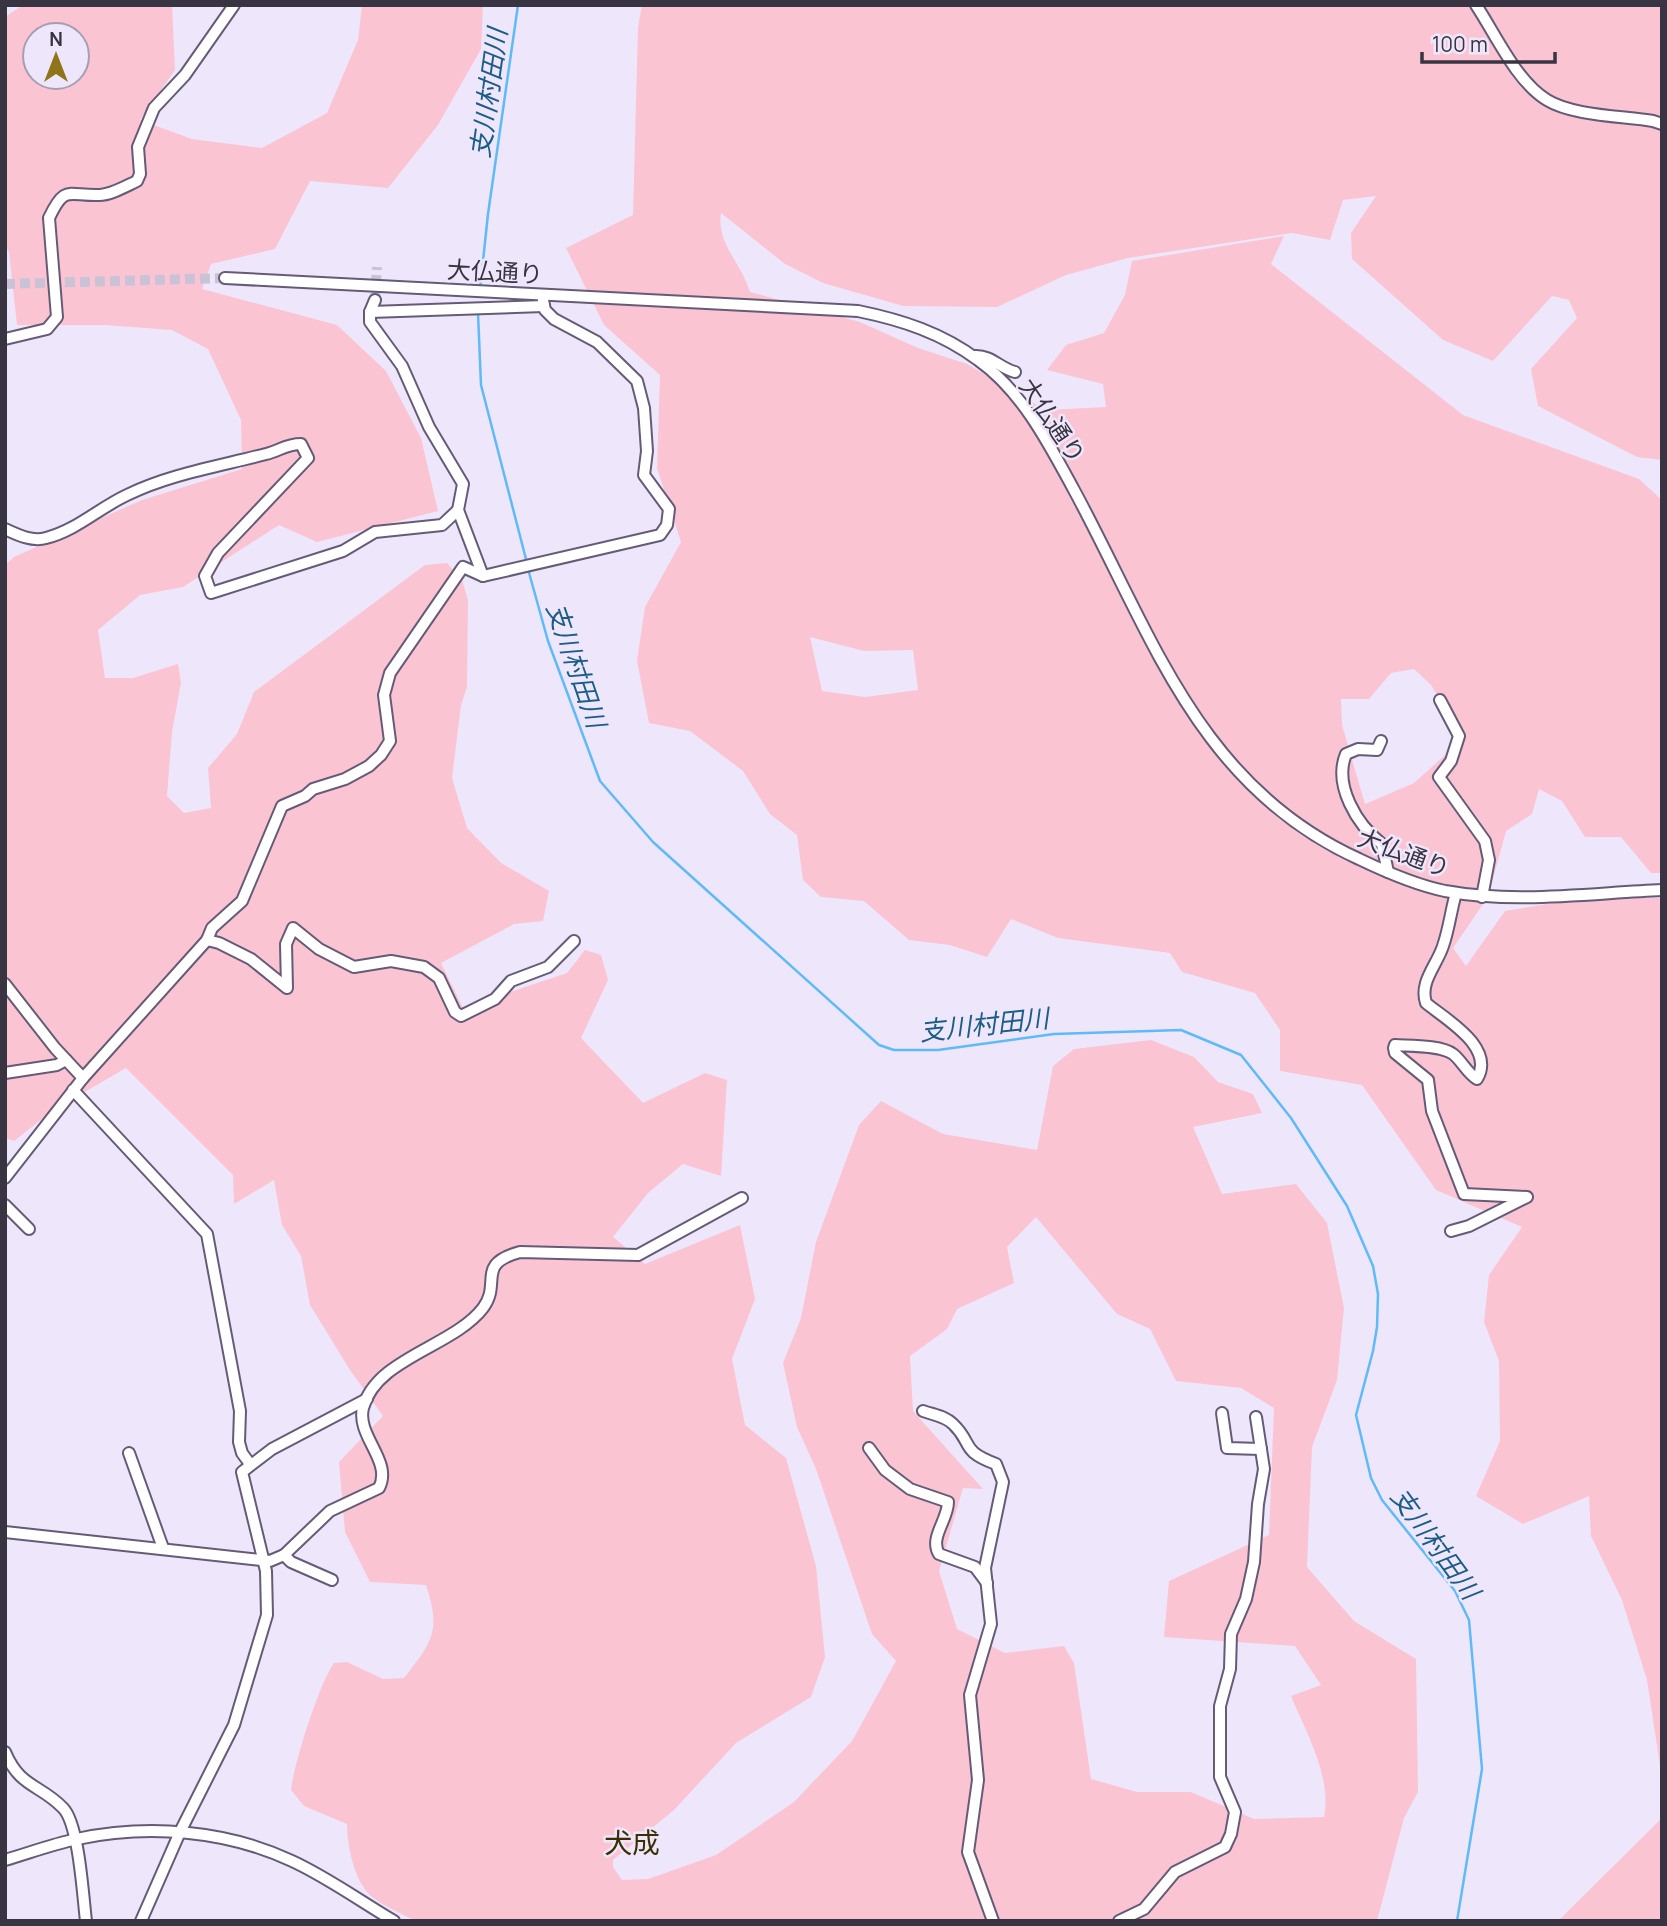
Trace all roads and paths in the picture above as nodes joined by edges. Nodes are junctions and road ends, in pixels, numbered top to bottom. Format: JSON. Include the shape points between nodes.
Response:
{"nodes":[{"id":1,"x":234,"y":5,"type":"edge"},
{"id":2,"x":1476,"y":5,"type":"edge"},
{"id":3,"x":1662,"y":124,"type":"edge"},
{"id":4,"x":225,"y":278,"type":"tunnel mouth"},
{"id":5,"x":375,"y":300,"type":"tunnel mouth"},
{"id":6,"x":543,"y":300,"type":"junction"},
{"id":7,"x":370,"y":312,"type":"junction"},
{"id":8,"x":5,"y":339,"type":"edge"},
{"id":9,"x":972,"y":356,"type":"junction"},
{"id":10,"x":1015,"y":372,"type":"dead end"},
{"id":11,"x":458,"y":510,"type":"junction"},
{"id":12,"x":5,"y":529,"type":"edge"},
{"id":13,"x":483,"y":576,"type":"junction"},
{"id":14,"x":1440,"y":699,"type":"dead end"},
{"id":15,"x":1381,"y":741,"type":"dead end"},
{"id":16,"x":1388,"y":872,"type":"junction"},
{"id":17,"x":1662,"y":890,"type":"edge"},
{"id":18,"x":1456,"y":892,"type":"junction"},
{"id":19,"x":1482,"y":897,"type":"junction"},
{"id":20,"x":207,"y":940,"type":"junction"},
{"id":21,"x":574,"y":941,"type":"dead end"},
{"id":22,"x":5,"y":984,"type":"edge"},
{"id":23,"x":66,"y":1060,"type":"junction"},
{"id":24,"x":5,"y":1073,"type":"edge"},
{"id":25,"x":83,"y":1078,"type":"junction"},
{"id":26,"x":74,"y":1090,"type":"junction"},
{"id":27,"x":5,"y":1178,"type":"edge"},
{"id":28,"x":741,"y":1198,"type":"dead end"},
{"id":29,"x":5,"y":1205,"type":"edge"},
{"id":30,"x":29,"y":1229,"type":"dead end"},
{"id":31,"x":1451,"y":1231,"type":"dead end"},
{"id":32,"x":367,"y":1399,"type":"junction"},
{"id":33,"x":923,"y":1410,"type":"dead end"},
{"id":34,"x":1222,"y":1413,"type":"dead end"},
{"id":35,"x":1256,"y":1417,"type":"dead end"},
{"id":36,"x":870,"y":1448,"type":"dead end"},
{"id":37,"x":1261,"y":1450,"type":"junction"},
{"id":38,"x":129,"y":1453,"type":"dead end"},
{"id":39,"x":250,"y":1464,"type":"junction"},
{"id":40,"x":5,"y":1532,"type":"edge"},
{"id":41,"x":163,"y":1548,"type":"junction"},
{"id":42,"x":284,"y":1555,"type":"junction"},
{"id":43,"x":261,"y":1560,"type":"junction"},
{"id":44,"x":332,"y":1580,"type":"dead end"},
{"id":45,"x":987,"y":1583,"type":"junction"},
{"id":46,"x":5,"y":1752,"type":"edge"},
{"id":47,"x":180,"y":1832,"type":"junction"},
{"id":48,"x":75,"y":1839,"type":"junction"},
{"id":49,"x":5,"y":1860,"type":"edge"},
{"id":50,"x":86,"y":1921,"type":"edge"},
{"id":51,"x":141,"y":1921,"type":"edge"},
{"id":52,"x":394,"y":1921,"type":"edge"},
{"id":53,"x":993,"y":1921,"type":"edge"},
{"id":54,"x":1119,"y":1921,"type":"edge"}],
"edges":[{"from":1,"to":8,"type":"street","via":[[185,75],[154,108],[138,147],[137,181],[102,196],[72,191],[55,206],[49,218],[57,317],[47,329]]},
{"from":2,"to":3,"type":"street","via":[[1522,76],[1546,100],[1569,109]]},
{"from":4,"to":6,"type":"street","name":"大仏通り","via":[[496,292]]},
{"from":5,"to":7,"type":"street"},
{"from":6,"to":7,"type":"street","via":[[492,308]]},
{"from":6,"to":9,"type":"street","name":"大仏通り","via":[[858,311],[931,332]]},
{"from":6,"to":13,"type":"street","via":[[554,319],[597,342],[637,381],[644,408],[644,475],[669,509],[669,518],[660,535]]},
{"from":7,"to":11,"type":"street","via":[[370,322],[402,366],[429,427],[463,484]]},
{"from":9,"to":10,"type":"street","via":[[981,355]]},
{"from":9,"to":16,"type":"street","name":"大仏通り","via":[[1011,391],[1045,436],[1133,611],[1193,718],[1227,761],[1268,801],[1324,843]]},
{"from":11,"to":12,"type":"street","via":[[442,524],[375,532],[343,551],[211,593],[205,576],[218,553],[308,458],[301,444],[287,444],[268,454],[236,459],[139,489],[80,524],[45,538]]},
{"from":11,"to":13,"type":"street"},
{"from":13,"to":20,"type":"street","via":[[463,567],[390,673],[383,695],[390,741],[381,755],[345,779],[322,785],[282,806],[242,901],[212,928]]},
{"from":14,"to":19,"type":"street","via":[[1459,736],[1451,761],[1439,777],[1485,841],[1489,860]]},
{"from":15,"to":16,"type":"street","via":[[1377,750],[1346,754],[1342,768],[1353,813],[1382,844]]},
{"from":16,"to":18,"type":"street","name":"大仏通り"},
{"from":17,"to":19,"type":"street","name":"大仏通り"},
{"from":18,"to":19,"type":"street","name":"大仏通り"},
{"from":18,"to":31,"type":"street","via":[[1443,948],[1426,982],[1424,997],[1469,1038],[1478,1054],[1480,1074],[1477,1079],[1444,1050],[1405,1045],[1394,1048],[1395,1053],[1428,1080],[1432,1111],[1464,1194],[1527,1197]]},
{"from":20,"to":21,"type":"street","via":[[251,959],[287,988],[286,944],[293,928],[319,949],[354,967],[391,961],[424,967],[439,978],[461,1016],[495,999],[511,981],[548,967]]},
{"from":20,"to":25,"type":"street"},
{"from":22,"to":23,"type":"street"},
{"from":23,"to":24,"type":"street"},
{"from":23,"to":25,"type":"street"},
{"from":25,"to":26,"type":"street"},
{"from":26,"to":27,"type":"street"},
{"from":26,"to":39,"type":"street","via":[[207,1234],[240,1411],[239,1441]]},
{"from":28,"to":32,"type":"street","via":[[638,1255],[542,1251],[505,1256],[490,1273],[488,1302],[476,1317],[443,1342],[388,1371]]},
{"from":29,"to":30,"type":"street"},
{"from":32,"to":39,"type":"street"},
{"from":32,"to":42,"type":"street","via":[[363,1415],[383,1470],[379,1488],[330,1511]]},
{"from":33,"to":45,"type":"street","via":[[956,1426],[967,1448],[1000,1469],[1003,1482],[985,1568]]},
{"from":34,"to":37,"type":"street","via":[[1227,1448]]},
{"from":35,"to":37,"type":"street"},
{"from":36,"to":45,"type":"street","via":[[885,1470],[909,1489],[948,1502],[935,1549],[975,1567]]},
{"from":37,"to":54,"type":"street","via":[[1264,1469],[1254,1562],[1246,1600],[1231,1634],[1230,1669],[1220,1706],[1220,1777],[1235,1812],[1231,1834],[1225,1847],[1175,1872],[1144,1909]]},
{"from":38,"to":41,"type":"street"},
{"from":39,"to":43,"type":"street","via":[[242,1472],[243,1485]]},
{"from":40,"to":41,"type":"street"},
{"from":41,"to":43,"type":"street"},
{"from":42,"to":43,"type":"street"},
{"from":42,"to":44,"type":"street"},
{"from":43,"to":47,"type":"street","via":[[266,1571],[267,1615],[234,1725]]},
{"from":45,"to":53,"type":"street","via":[[991,1624],[970,1695],[978,1780],[968,1852]]},
{"from":46,"to":48,"type":"street","via":[[20,1779],[66,1811]]},
{"from":47,"to":48,"type":"street","via":[[110,1833]]},
{"from":47,"to":51,"type":"street"},
{"from":47,"to":52,"type":"street","via":[[257,1847],[293,1861]]},
{"from":48,"to":49,"type":"street"},
{"from":48,"to":50,"type":"street"}]}
